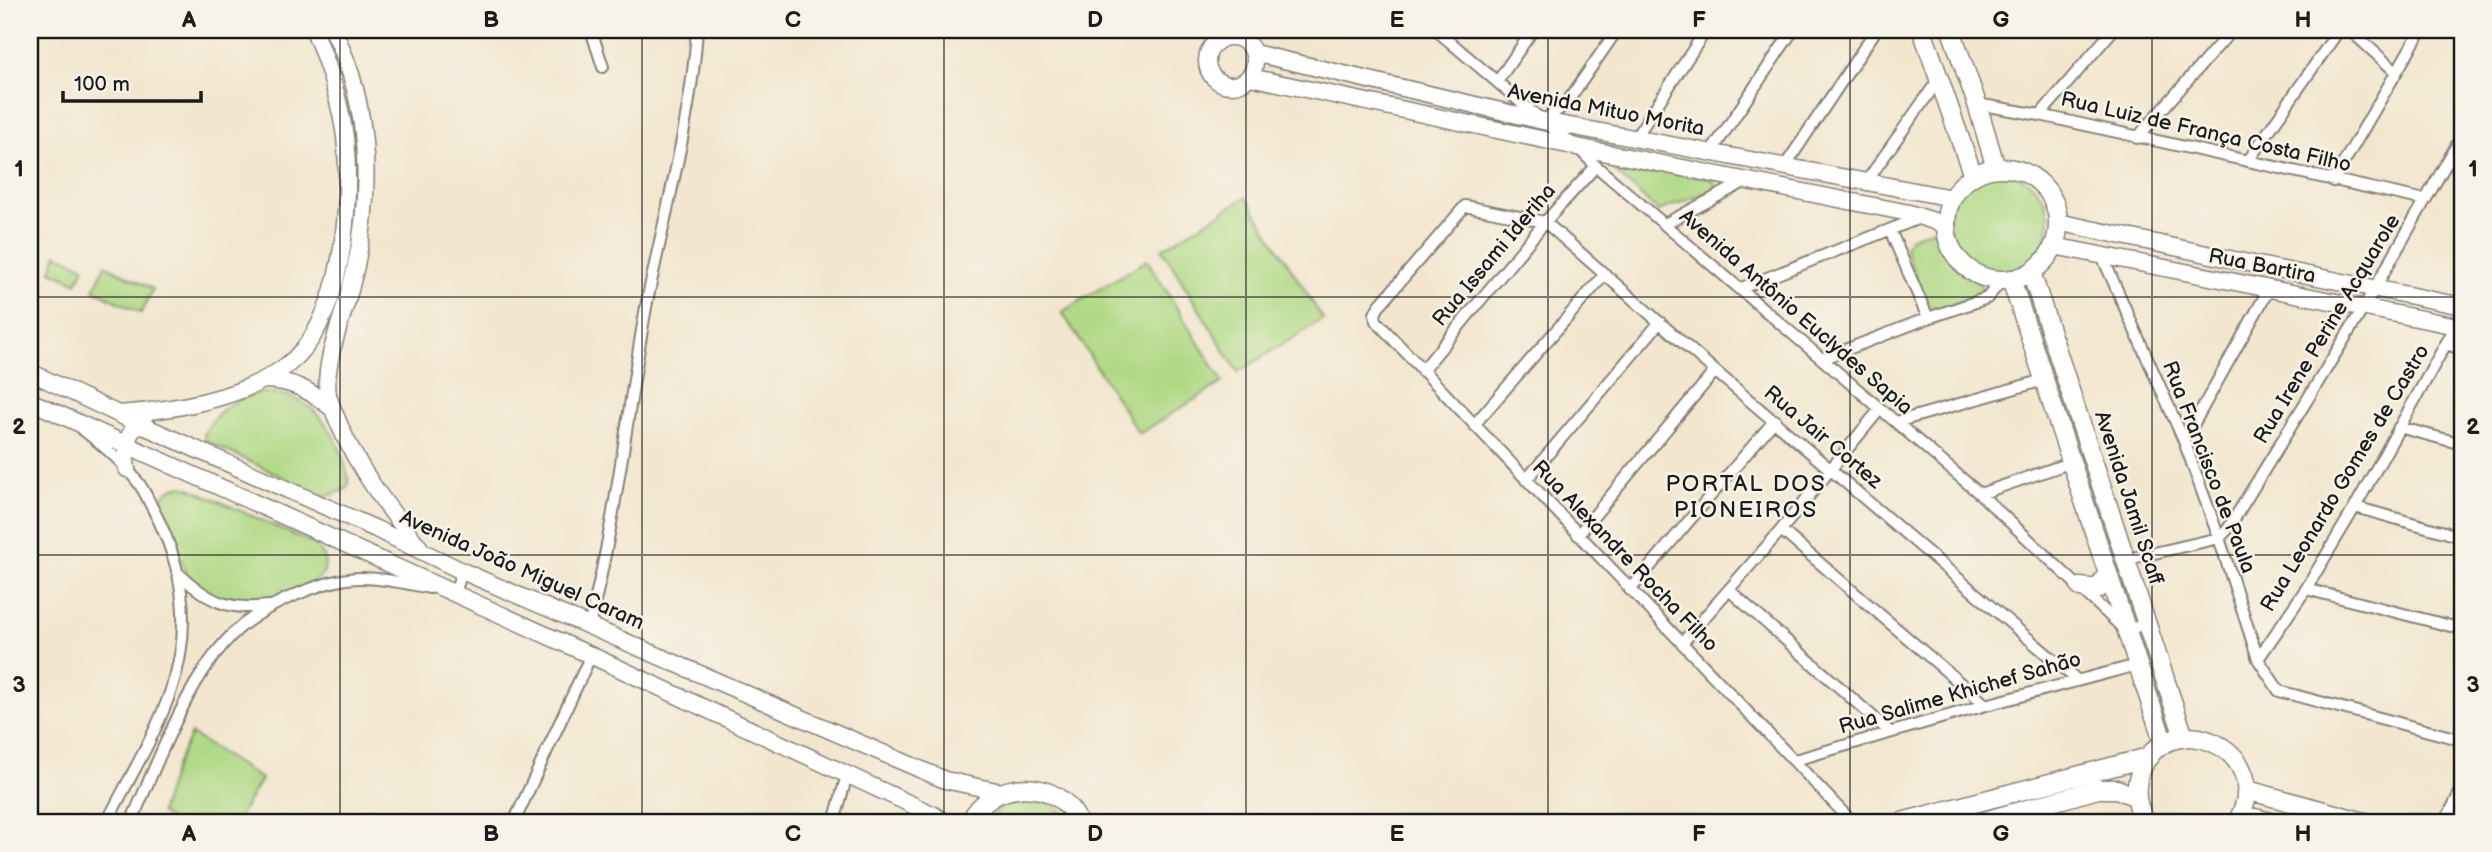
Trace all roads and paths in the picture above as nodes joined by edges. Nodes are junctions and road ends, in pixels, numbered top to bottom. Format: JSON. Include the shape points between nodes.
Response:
{"nodes":[{"id":1,"x":314,"y":30,"type":"edge"},
{"id":2,"x":333,"y":30,"type":"edge"},
{"id":3,"x":591,"y":30,"type":"edge"},
{"id":4,"x":697,"y":30,"type":"edge"},
{"id":5,"x":1533,"y":30,"type":"edge"},
{"id":6,"x":1617,"y":30,"type":"edge"},
{"id":7,"x":1706,"y":30,"type":"edge"},
{"id":8,"x":1793,"y":30,"type":"edge"},
{"id":9,"x":1876,"y":30,"type":"edge"},
{"id":10,"x":1922,"y":30,"type":"edge"},
{"id":11,"x":1951,"y":30,"type":"edge"},
{"id":12,"x":2113,"y":30,"type":"edge"},
{"id":13,"x":2232,"y":30,"type":"edge"},
{"id":14,"x":2339,"y":30,"type":"edge"},
{"id":15,"x":2350,"y":30,"type":"edge"},
{"id":16,"x":2421,"y":30,"type":"edge"},
{"id":17,"x":1442,"y":32,"type":"edge"},
{"id":18,"x":1254,"y":54,"type":"junction"},
{"id":19,"x":603,"y":67,"type":"dead end"},
{"id":20,"x":2396,"y":72,"type":"junction"},
{"id":21,"x":1250,"y":77,"type":"junction"},
{"id":22,"x":1939,"y":79,"type":"junction"},
{"id":23,"x":1497,"y":82,"type":"junction"},
{"id":24,"x":1977,"y":104,"type":"junction"},
{"id":25,"x":2040,"y":115,"type":"junction"},
{"id":26,"x":1543,"y":121,"type":"junction"},
{"id":27,"x":2462,"y":136,"type":"edge"},
{"id":28,"x":1636,"y":137,"type":"junction"},
{"id":29,"x":2137,"y":138,"type":"junction"},
{"id":30,"x":1577,"y":147,"type":"junction"},
{"id":31,"x":1711,"y":152,"type":"junction"},
{"id":32,"x":2248,"y":161,"type":"junction"},
{"id":33,"x":1596,"y":166,"type":"junction"},
{"id":34,"x":1785,"y":166,"type":"junction"},
{"id":35,"x":1996,"y":168,"type":"junction"},
{"id":36,"x":1973,"y":176,"type":"junction"},
{"id":37,"x":1748,"y":179,"type":"junction"},
{"id":38,"x":2333,"y":181,"type":"junction"},
{"id":39,"x":1866,"y":182,"type":"junction"},
{"id":40,"x":1952,"y":198,"type":"junction"},
{"id":41,"x":2425,"y":201,"type":"junction"},
{"id":42,"x":1923,"y":217,"type":"junction"},
{"id":43,"x":1545,"y":222,"type":"junction"},
{"id":44,"x":2058,"y":222,"type":"junction"},
{"id":45,"x":1665,"y":223,"type":"junction"},
{"id":46,"x":1946,"y":225,"type":"junction"},
{"id":47,"x":1890,"y":230,"type":"junction"},
{"id":48,"x":2054,"y":246,"type":"junction"},
{"id":49,"x":2102,"y":256,"type":"junction"},
{"id":50,"x":2031,"y":272,"type":"junction"},
{"id":51,"x":1605,"y":274,"type":"junction"},
{"id":52,"x":2006,"y":280,"type":"junction"},
{"id":53,"x":2375,"y":288,"type":"junction"},
{"id":54,"x":1739,"y":289,"type":"junction"},
{"id":55,"x":2269,"y":289,"type":"junction"},
{"id":56,"x":2462,"y":306,"type":"edge"},
{"id":57,"x":2364,"y":307,"type":"junction"},
{"id":58,"x":1928,"y":318,"type":"junction"},
{"id":59,"x":1660,"y":322,"type":"junction"},
{"id":60,"x":2460,"y":322,"type":"edge"},
{"id":61,"x":2446,"y":344,"type":"junction"},
{"id":62,"x":2462,"y":349,"type":"edge"},
{"id":63,"x":1822,"y":359,"type":"junction"},
{"id":64,"x":1422,"y":371,"type":"junction"},
{"id":65,"x":30,"y":372,"type":"edge"},
{"id":66,"x":1715,"y":372,"type":"junction"},
{"id":67,"x":264,"y":380,"type":"junction"},
{"id":68,"x":2045,"y":380,"type":"junction"},
{"id":69,"x":30,"y":401,"type":"edge"},
{"id":70,"x":333,"y":409,"type":"junction"},
{"id":71,"x":1880,"y":409,"type":"junction"},
{"id":72,"x":152,"y":412,"type":"junction"},
{"id":73,"x":119,"y":414,"type":"junction"},
{"id":74,"x":70,"y":420,"type":"junction"},
{"id":75,"x":1775,"y":420,"type":"junction"},
{"id":76,"x":1896,"y":422,"type":"junction"},
{"id":77,"x":137,"y":423,"type":"junction"},
{"id":78,"x":1474,"y":425,"type":"junction"},
{"id":79,"x":2399,"y":427,"type":"junction"},
{"id":80,"x":2184,"y":441,"type":"junction"},
{"id":81,"x":125,"y":444,"type":"junction"},
{"id":82,"x":2462,"y":444,"type":"edge"},
{"id":83,"x":2072,"y":462,"type":"junction"},
{"id":84,"x":1830,"y":467,"type":"junction"},
{"id":85,"x":127,"y":469,"type":"junction"},
{"id":86,"x":1526,"y":480,"type":"junction"},
{"id":87,"x":1980,"y":494,"type":"junction"},
{"id":88,"x":2355,"y":507,"type":"junction"},
{"id":89,"x":376,"y":529,"type":"junction"},
{"id":90,"x":1781,"y":530,"type":"junction"},
{"id":91,"x":1578,"y":535,"type":"junction"},
{"id":92,"x":2462,"y":537,"type":"edge"},
{"id":93,"x":2219,"y":538,"type":"junction"},
{"id":94,"x":422,"y":550,"type":"junction"},
{"id":95,"x":366,"y":554,"type":"junction"},
{"id":96,"x":2124,"y":560,"type":"junction"},
{"id":97,"x":461,"y":571,"type":"junction"},
{"id":98,"x":178,"y":573,"type":"junction"},
{"id":99,"x":2108,"y":573,"type":"junction"},
{"id":100,"x":2080,"y":587,"type":"junction"},
{"id":101,"x":2306,"y":589,"type":"junction"},
{"id":102,"x":1630,"y":590,"type":"junction"},
{"id":103,"x":1729,"y":590,"type":"junction"},
{"id":104,"x":451,"y":593,"type":"junction"},
{"id":105,"x":272,"y":606,"type":"junction"},
{"id":106,"x":2147,"y":624,"type":"junction"},
{"id":107,"x":589,"y":626,"type":"junction"},
{"id":108,"x":2462,"y":629,"type":"edge"},
{"id":109,"x":2125,"y":630,"type":"junction"},
{"id":110,"x":1682,"y":643,"type":"junction"},
{"id":111,"x":591,"y":656,"type":"junction"},
{"id":112,"x":2258,"y":659,"type":"junction"},
{"id":113,"x":2137,"y":665,"type":"junction"},
{"id":114,"x":2077,"y":680,"type":"junction"},
{"id":115,"x":1986,"y":705,"type":"junction"},
{"id":116,"x":1890,"y":732,"type":"junction"},
{"id":117,"x":2183,"y":737,"type":"junction"},
{"id":118,"x":2462,"y":740,"type":"edge"},
{"id":119,"x":2164,"y":744,"type":"junction"},
{"id":120,"x":2149,"y":757,"type":"junction"},
{"id":121,"x":1795,"y":760,"type":"junction"},
{"id":122,"x":847,"y":775,"type":"junction"},
{"id":123,"x":2462,"y":789,"type":"edge"},
{"id":124,"x":2247,"y":790,"type":"junction"},
{"id":125,"x":1001,"y":792,"type":"junction"},
{"id":126,"x":2136,"y":797,"type":"junction"},
{"id":127,"x":2240,"y":818,"type":"edge"},
{"id":128,"x":107,"y":822,"type":"edge"},
{"id":129,"x":131,"y":822,"type":"edge"},
{"id":130,"x":514,"y":822,"type":"edge"},
{"id":131,"x":834,"y":822,"type":"edge"},
{"id":132,"x":943,"y":822,"type":"edge"},
{"id":133,"x":970,"y":822,"type":"edge"},
{"id":134,"x":1078,"y":822,"type":"edge"},
{"id":135,"x":1852,"y":822,"type":"edge"},
{"id":136,"x":1902,"y":822,"type":"edge"},
{"id":137,"x":1981,"y":822,"type":"edge"},
{"id":138,"x":2146,"y":822,"type":"edge"},
{"id":139,"x":2270,"y":822,"type":"edge"},
{"id":140,"x":2364,"y":822,"type":"edge"},
{"id":141,"x":2445,"y":822,"type":"edge"}],
"edges":[{"from":1,"to":67,"type":"street","via":[[336,92],[344,135],[346,210],[329,300],[316,332],[287,366]]},
{"from":2,"to":70,"type":"street","via":[[356,94],[365,166],[360,245],[327,380]]},
{"from":3,"to":19,"type":"street"},
{"from":4,"to":107,"type":"street","via":[[686,116]]},
{"from":5,"to":23,"type":"street"},
{"from":6,"to":26,"type":"street","via":[[1566,104]]},
{"from":7,"to":28,"type":"street"},
{"from":8,"to":31,"type":"street"},
{"from":9,"to":34,"type":"street"},
{"from":10,"to":22,"type":"main road"},
{"from":11,"to":24,"type":"main road"},
{"from":12,"to":25,"type":"street"},
{"from":13,"to":29,"type":"street"},
{"from":14,"to":32,"type":"street"},
{"from":15,"to":20,"type":"street"},
{"from":16,"to":20,"type":"street"},
{"from":17,"to":23,"type":"street","name":"Avenida Antônio Euclydes Sapia"},
{"from":18,"to":21,"type":"street"},
{"from":18,"to":21,"type":"street","via":[[1241,39],[1226,37],[1211,47],[1206,59],[1209,72],[1224,84],[1240,84]]},
{"from":18,"to":26,"type":"street","name":"Avenida Mituo Morita"},
{"from":20,"to":38,"type":"street"},
{"from":21,"to":30,"type":"street","name":"Avenida Mituo Morita"},
{"from":22,"to":36,"type":"main road"},
{"from":22,"to":39,"type":"street"},
{"from":23,"to":26,"type":"street","name":"Avenida Antônio Euclydes Sapia"},
{"from":24,"to":25,"type":"street","name":"Rua Luiz de França Costa Filho"},
{"from":24,"to":35,"type":"main road"},
{"from":25,"to":29,"type":"street","name":"Rua Luiz de França Costa Filho"},
{"from":26,"to":28,"type":"street","name":"Avenida Mituo Morita"},
{"from":26,"to":30,"type":"street","name":"Avenida Antônio Euclydes Sapia"},
{"from":27,"to":41,"type":"street","name":"Rua Irene Perine Acquarole"},
{"from":28,"to":31,"type":"street","name":"Avenida Mituo Morita"},
{"from":29,"to":32,"type":"street","name":"Rua Luiz de França Costa Filho"},
{"from":30,"to":33,"type":"street","name":"Avenida Antônio Euclydes Sapia"},
{"from":30,"to":37,"type":"street","name":"Avenida Mituo Morita"},
{"from":31,"to":34,"type":"street","name":"Avenida Mituo Morita"},
{"from":32,"to":38,"type":"street","name":"Rua Luiz de França Costa Filho"},
{"from":33,"to":43,"type":"street","name":"Rua Issami Ideriha"},
{"from":33,"to":45,"type":"street","name":"Avenida Antônio Euclydes Sapia"},
{"from":34,"to":39,"type":"street","name":"Avenida Mituo Morita"},
{"from":35,"to":36,"type":"main road"},
{"from":35,"to":44,"type":"main road","via":[[2014,169],[2045,188]]},
{"from":36,"to":40,"type":"main road"},
{"from":37,"to":42,"type":"street","name":"Avenida Mituo Morita"},
{"from":37,"to":45,"type":"street"},
{"from":38,"to":41,"type":"street","name":"Rua Luiz de França Costa Filho"},
{"from":39,"to":40,"type":"street","name":"Avenida Mituo Morita"},
{"from":40,"to":46,"type":"main road"},
{"from":41,"to":53,"type":"street","name":"Rua Irene Perine Acquarole"},
{"from":42,"to":46,"type":"street","name":"Avenida Mituo Morita"},
{"from":42,"to":47,"type":"street"},
{"from":43,"to":51,"type":"street","name":"Rua Jair Cortez"},
{"from":43,"to":64,"type":"street","name":"Rua Issami Ideriha"},
{"from":43,"to":64,"type":"street","name":"Rua Alexandre Rocha Filho","via":[[1465,206],[1379,306],[1379,324]]},
{"from":44,"to":48,"type":"main road"},
{"from":44,"to":53,"type":"street","name":"Rua Bartira"},
{"from":45,"to":54,"type":"street","name":"Avenida Antônio Euclydes Sapia"},
{"from":46,"to":52,"type":"main road","via":[[1959,260],[1974,272]]},
{"from":47,"to":54,"type":"street"},
{"from":47,"to":58,"type":"street"},
{"from":48,"to":49,"type":"street","name":"Rua Bartira"},
{"from":48,"to":50,"type":"main road"},
{"from":49,"to":55,"type":"street","name":"Rua Bartira"},
{"from":49,"to":80,"type":"street","name":"Rua Francisco de Paula"},
{"from":50,"to":52,"type":"main road"},
{"from":50,"to":96,"type":"main road","name":"Avenida Jamil Scaff"},
{"from":51,"to":59,"type":"street","name":"Rua Jair Cortez"},
{"from":51,"to":78,"type":"street"},
{"from":52,"to":58,"type":"street","via":[[1987,298]]},
{"from":52,"to":68,"type":"main road","name":"Avenida Jamil Scaff"},
{"from":53,"to":56,"type":"street","name":"Rua Bartira"},
{"from":53,"to":57,"type":"street","name":"Rua Irene Perine Acquarole"},
{"from":54,"to":63,"type":"street","name":"Avenida Antônio Euclydes Sapia"},
{"from":55,"to":57,"type":"street","name":"Rua Bartira"},
{"from":55,"to":80,"type":"street"},
{"from":57,"to":60,"type":"street","name":"Rua Bartira"},
{"from":57,"to":93,"type":"street","name":"Rua Irene Perine Acquarole","via":[[2239,515]]},
{"from":58,"to":63,"type":"street"},
{"from":59,"to":66,"type":"street","name":"Rua Jair Cortez"},
{"from":59,"to":86,"type":"street"},
{"from":60,"to":61,"type":"street","name":"Rua Leonardo Gomes de Castro"},
{"from":61,"to":62,"type":"street"},
{"from":61,"to":79,"type":"street","name":"Rua Leonardo Gomes de Castro"},
{"from":63,"to":71,"type":"street","name":"Avenida Antônio Euclydes Sapia"},
{"from":64,"to":78,"type":"street","name":"Rua Alexandre Rocha Filho"},
{"from":65,"to":73,"type":"street","name":"Avenida João Miguel Caram"},
{"from":66,"to":75,"type":"street","name":"Rua Jair Cortez"},
{"from":66,"to":91,"type":"street"},
{"from":67,"to":70,"type":"street","via":[[298,385]]},
{"from":67,"to":72,"type":"street","via":[[218,397]]},
{"from":68,"to":76,"type":"street"},
{"from":68,"to":83,"type":"main road","name":"Avenida Jamil Scaff"},
{"from":69,"to":74,"type":"street"},
{"from":70,"to":94,"type":"street","via":[[361,468]]},
{"from":71,"to":76,"type":"street","name":"Avenida Antônio Euclydes Sapia"},
{"from":71,"to":84,"type":"street"},
{"from":72,"to":73,"type":"street"},
{"from":72,"to":77,"type":"street"},
{"from":73,"to":77,"type":"street","name":"Avenida João Miguel Caram"},
{"from":74,"to":81,"type":"street"},
{"from":74,"to":85,"type":"street"},
{"from":75,"to":84,"type":"street","name":"Rua Jair Cortez"},
{"from":75,"to":102,"type":"street"},
{"from":76,"to":87,"type":"street","name":"Avenida Antônio Euclydes Sapia"},
{"from":77,"to":81,"type":"street"},
{"from":77,"to":89,"type":"street","name":"Avenida João Miguel Caram"},
{"from":78,"to":86,"type":"street","name":"Rua Alexandre Rocha Filho"},
{"from":79,"to":82,"type":"street"},
{"from":79,"to":88,"type":"street","name":"Rua Leonardo Gomes de Castro"},
{"from":80,"to":93,"type":"street","name":"Rua Francisco de Paula"},
{"from":81,"to":85,"type":"street"},
{"from":81,"to":95,"type":"street"},
{"from":83,"to":87,"type":"street"},
{"from":83,"to":99,"type":"main road","name":"Avenida Jamil Scaff"},
{"from":84,"to":90,"type":"street"},
{"from":84,"to":114,"type":"street","name":"Rua Jair Cortez"},
{"from":85,"to":98,"type":"street","via":[[157,516]]},
{"from":86,"to":91,"type":"street","name":"Rua Alexandre Rocha Filho"},
{"from":87,"to":100,"type":"street","name":"Avenida Antônio Euclydes Sapia"},
{"from":88,"to":92,"type":"street"},
{"from":88,"to":101,"type":"street","name":"Rua Leonardo Gomes de Castro"},
{"from":89,"to":94,"type":"street","name":"Avenida João Miguel Caram"},
{"from":89,"to":95,"type":"street"},
{"from":90,"to":103,"type":"street"},
{"from":90,"to":115,"type":"street"},
{"from":91,"to":102,"type":"street","name":"Rua Alexandre Rocha Filho"},
{"from":93,"to":96,"type":"street"},
{"from":93,"to":112,"type":"street","name":"Rua Francisco de Paula"},
{"from":94,"to":97,"type":"street","name":"Avenida João Miguel Caram"},
{"from":95,"to":104,"type":"street"},
{"from":96,"to":106,"type":"main road","name":"Avenida Jamil Scaff"},
{"from":97,"to":104,"type":"street"},
{"from":97,"to":107,"type":"street","name":"Avenida João Miguel Caram"},
{"from":98,"to":105,"type":"street","via":[[219,603]]},
{"from":98,"to":128,"type":"street","via":[[185,614],[178,664],[162,713]]},
{"from":99,"to":100,"type":"main road","via":[[2098,589]]},
{"from":99,"to":109,"type":"main road","name":"Avenida Jamil Scaff"},
{"from":100,"to":109,"type":"street","name":"Avenida Antônio Euclydes Sapia"},
{"from":101,"to":108,"type":"street"},
{"from":101,"to":112,"type":"street","name":"Rua Leonardo Gomes de Castro"},
{"from":102,"to":110,"type":"street","name":"Rua Alexandre Rocha Filho"},
{"from":103,"to":110,"type":"street"},
{"from":103,"to":116,"type":"street"},
{"from":104,"to":105,"type":"street","via":[[359,578],[325,583]]},
{"from":104,"to":111,"type":"street"},
{"from":105,"to":129,"type":"street","via":[[239,629],[203,672]]},
{"from":106,"to":109,"type":"street"},
{"from":106,"to":117,"type":"main road","name":"Avenida Jamil Scaff"},
{"from":107,"to":125,"type":"street","name":"Avenida João Miguel Caram","via":[[945,780]]},
{"from":109,"to":113,"type":"main road","name":"Avenida Jamil Scaff"},
{"from":110,"to":121,"type":"street","name":"Rua Alexandre Rocha Filho"},
{"from":111,"to":122,"type":"street"},
{"from":111,"to":130,"type":"street"},
{"from":112,"to":118,"type":"street","name":"Rua Francisco de Paula","via":[[2279,691]]},
{"from":113,"to":114,"type":"street","name":"Rua Salime Khichef Sahão"},
{"from":113,"to":119,"type":"main road","name":"Avenida Jamil Scaff"},
{"from":114,"to":115,"type":"street","name":"Rua Salime Khichef Sahão"},
{"from":115,"to":116,"type":"street","name":"Rua Salime Khichef Sahão"},
{"from":116,"to":121,"type":"street","name":"Rua Salime Khichef Sahão"},
{"from":117,"to":119,"type":"main road"},
{"from":117,"to":124,"type":"main road","via":[[2205,738],[2224,747],[2238,763]]},
{"from":119,"to":120,"type":"main road"},
{"from":120,"to":126,"type":"main road","via":[[2140,773]]},
{"from":120,"to":136,"type":"main road"},
{"from":121,"to":135,"type":"street","name":"Rua Alexandre Rocha Filho"},
{"from":122,"to":131,"type":"street"},
{"from":122,"to":132,"type":"street"},
{"from":123,"to":141,"type":"street"},
{"from":124,"to":127,"type":"main road"},
{"from":124,"to":140,"type":"main road"},
{"from":125,"to":133,"type":"main road","via":[[984,802]]},
{"from":125,"to":134,"type":"main road","via":[[1035,788],[1051,794],[1066,804]]},
{"from":126,"to":137,"type":"main road","via":[[2117,789],[2098,789]]},
{"from":126,"to":138,"type":"main road"},
{"from":127,"to":139,"type":"main road"}]}
